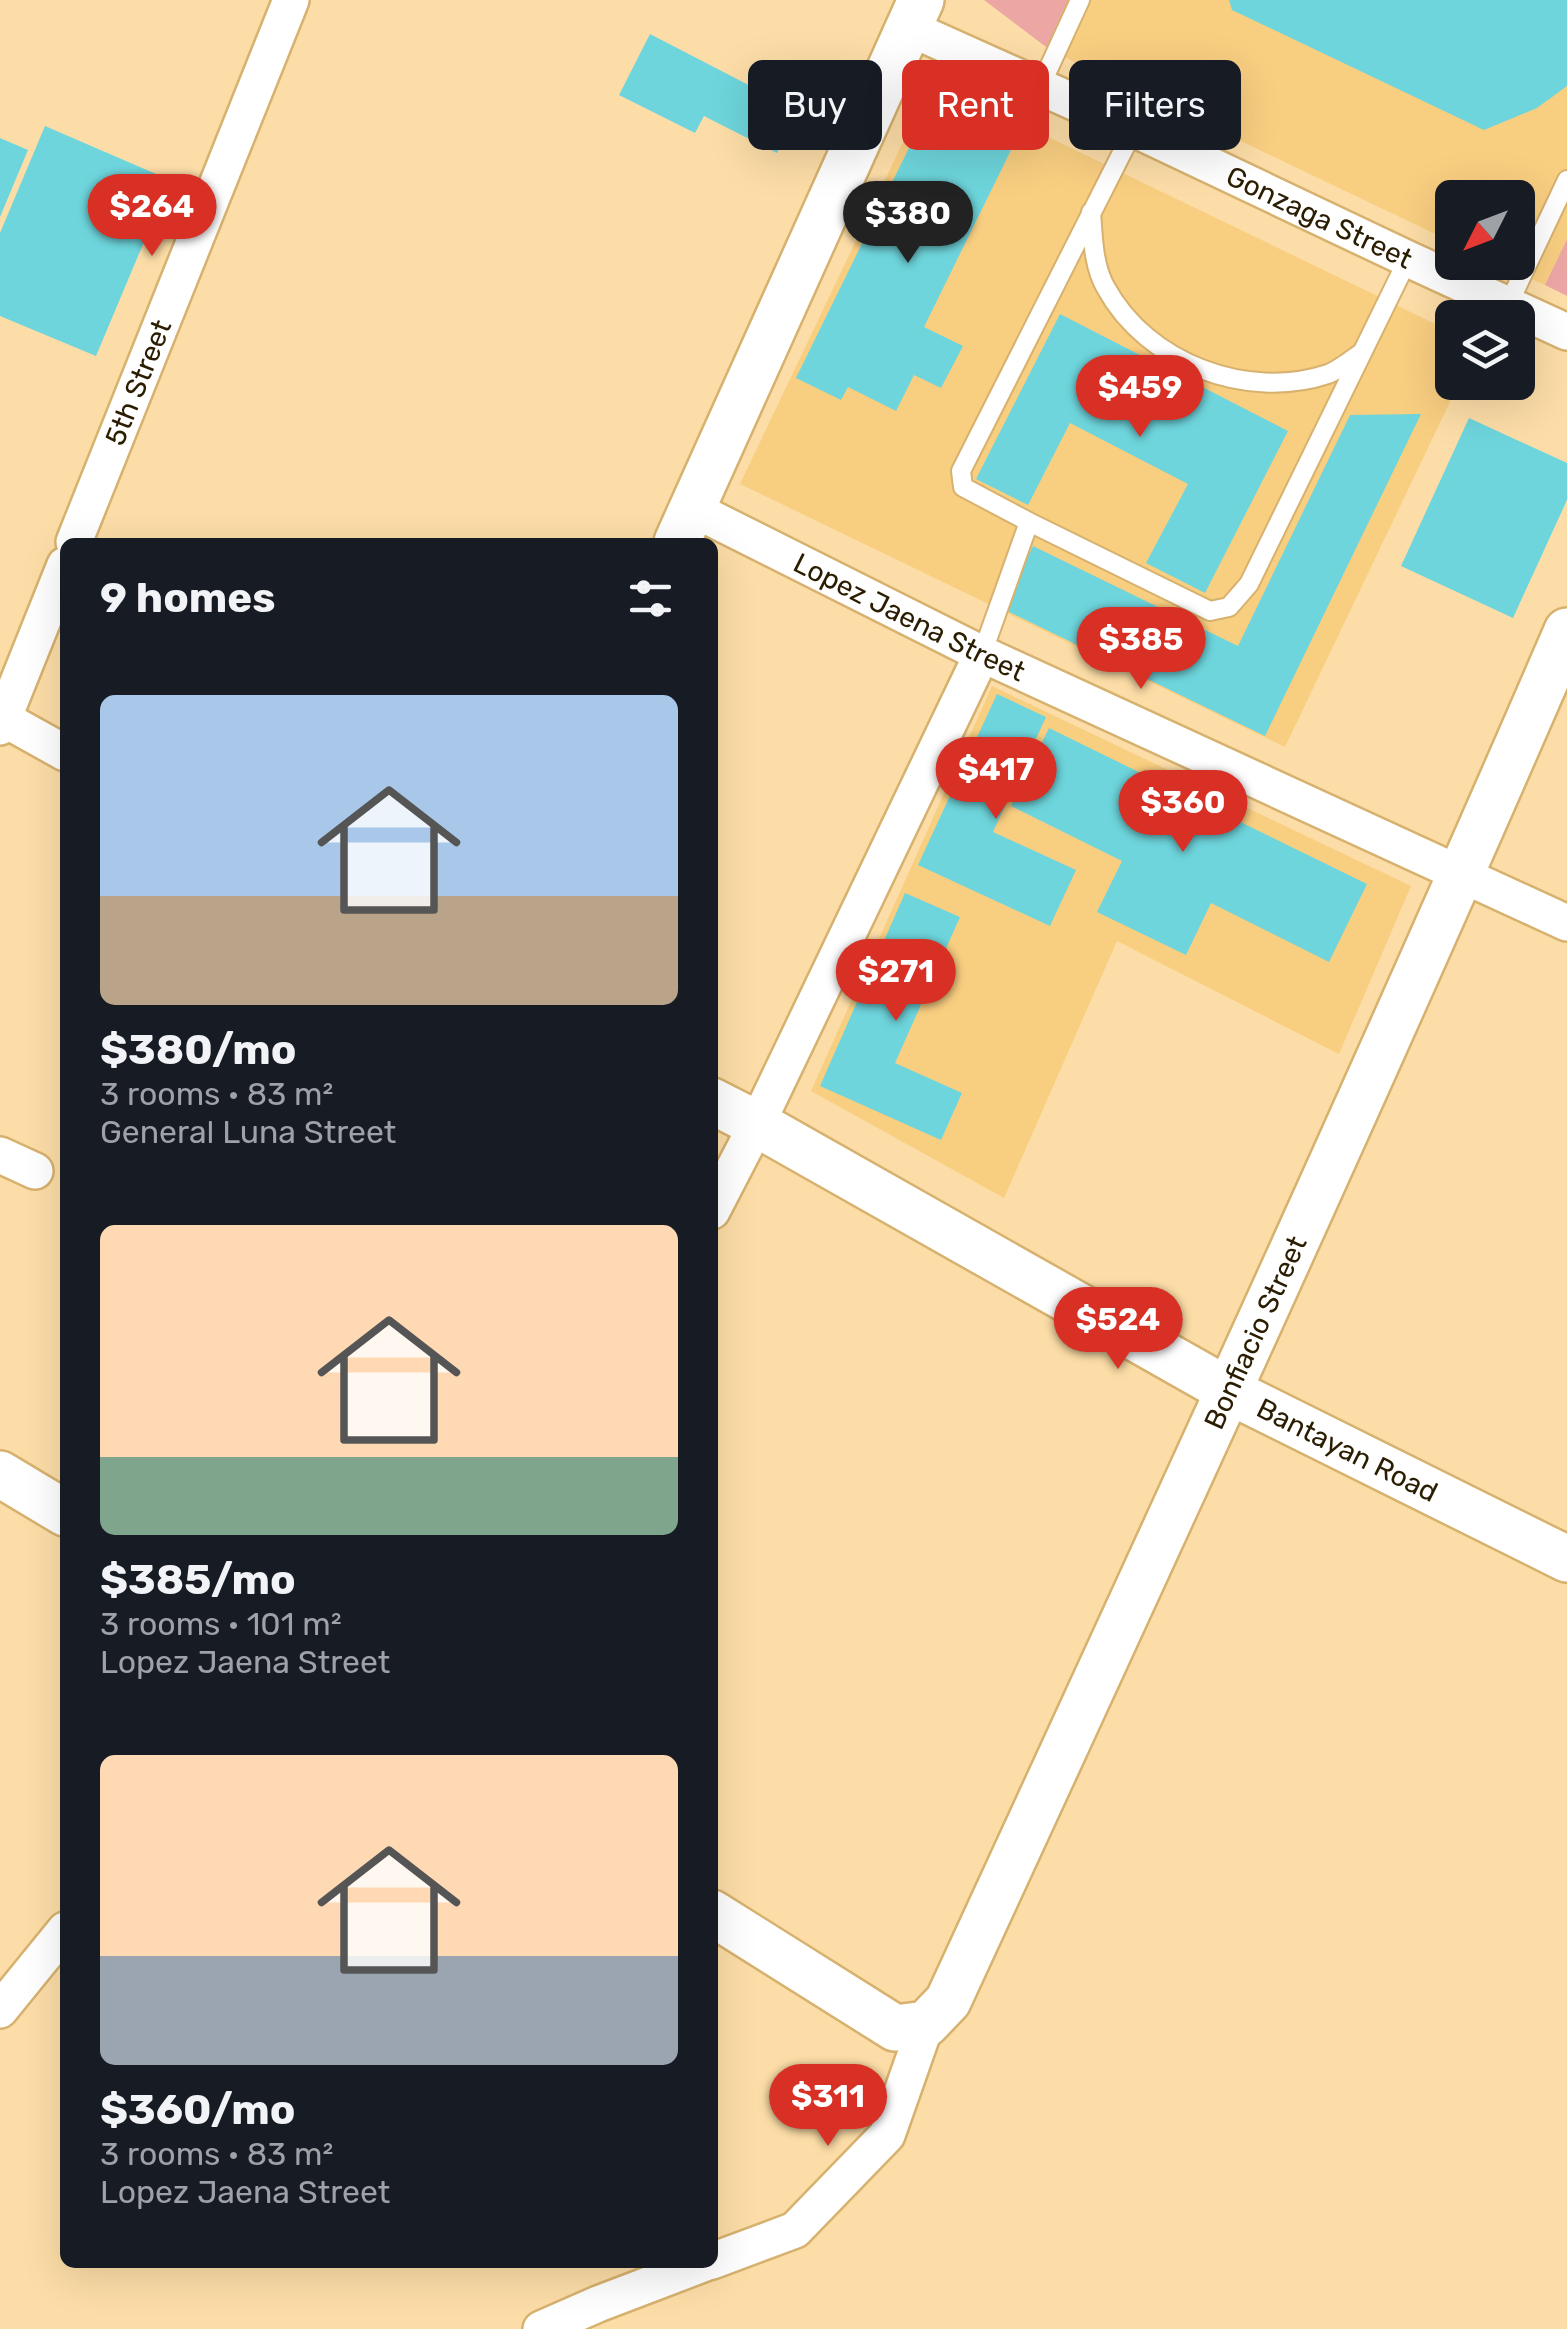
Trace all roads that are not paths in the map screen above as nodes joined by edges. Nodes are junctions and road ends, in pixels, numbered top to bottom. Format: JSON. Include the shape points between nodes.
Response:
{"nodes":[{"id":1,"x":291,"y":0,"type":"edge"},
{"id":2,"x":1080,"y":0,"type":"edge"},
{"id":3,"x":915,"y":14,"type":"edge"},
{"id":4,"x":994,"y":60,"type":"edge"},
{"id":5,"x":1049,"y":67,"type":"edge"},
{"id":6,"x":1123,"y":150,"type":"edge"},
{"id":7,"x":1178,"y":150,"type":"edge"},
{"id":8,"x":1567,"y":180,"type":"edge"},
{"id":9,"x":1091,"y":212,"type":"junction"},
{"id":10,"x":1408,"y":260,"type":"junction"},
{"id":11,"x":1497,"y":300,"type":"edge"},
{"id":12,"x":1510,"y":300,"type":"edge"},
{"id":13,"x":1535,"y":317,"type":"edge"},
{"id":14,"x":1567,"y":332,"type":"edge"},
{"id":15,"x":1361,"y":353,"type":"junction"},
{"id":16,"x":1029,"y":522,"type":"junction"},
{"id":17,"x":685,"y":526,"type":"edge"},
{"id":18,"x":76,"y":538,"type":"edge"},
{"id":19,"x":713,"y":538,"type":"edge"},
{"id":20,"x":718,"y":540,"type":"edge"},
{"id":21,"x":60,"y":578,"type":"edge"},
{"id":22,"x":1567,"y":631,"type":"edge"},
{"id":23,"x":982,"y":654,"type":"junction"},
{"id":24,"x":2,"y":723,"type":"edge"},
{"id":25,"x":60,"y":751,"type":"edge"},
{"id":26,"x":1462,"y":875,"type":"junction"},
{"id":27,"x":1567,"y":923,"type":"edge"},
{"id":28,"x":718,"y":1104,"type":"edge"},
{"id":29,"x":758,"y":1124,"type":"junction"},
{"id":30,"x":0,"y":1155,"type":"edge"},
{"id":31,"x":34,"y":1171,"type":"dead end"},
{"id":32,"x":718,"y":1200,"type":"edge"},
{"id":33,"x":1229,"y":1392,"type":"junction"},
{"id":34,"x":0,"y":1474,"type":"edge"},
{"id":35,"x":60,"y":1510,"type":"edge"},
{"id":36,"x":1567,"y":1559,"type":"edge"},
{"id":37,"x":718,"y":1917,"type":"edge"},
{"id":38,"x":60,"y":1936,"type":"edge"},
{"id":39,"x":0,"y":2010,"type":"edge"},
{"id":40,"x":926,"y":2024,"type":"junction"},
{"id":41,"x":718,"y":2259,"type":"edge"},
{"id":42,"x":694,"y":2268,"type":"edge"},
{"id":43,"x":541,"y":2329,"type":"edge"}],
"edges":[{"from":1,"to":18,"type":"street","name":"5th Street"},
{"from":2,"to":5,"type":"lane"},
{"from":3,"to":4,"type":"street","name":"Gonzaga Street"},
{"from":3,"to":17,"type":"street"},
{"from":6,"to":9,"type":"lane"},
{"from":7,"to":10,"type":"street","name":"Gonzaga Street"},
{"from":8,"to":12,"type":"lane"},
{"from":9,"to":15,"type":"lane","via":[[1104,285],[1159,348],[1251,383],[1330,373]]},
{"from":9,"to":16,"type":"lane","via":[[961,471],[963,488]]},
{"from":10,"to":11,"type":"street","name":"Gonzaga Street"},
{"from":10,"to":15,"type":"lane"},
{"from":13,"to":14,"type":"street","name":"Gonzaga Street"},
{"from":15,"to":16,"type":"lane","via":[[1249,584],[1229,606],[1210,610]]},
{"from":16,"to":23,"type":"lane"},
{"from":17,"to":19,"type":"street","name":"Lopez Jaena Street"},
{"from":20,"to":23,"type":"street","name":"Lopez Jaena Street"},
{"from":21,"to":24,"type":"street"},
{"from":22,"to":26,"type":"street","name":"Bonfiacio Street"},
{"from":23,"to":26,"type":"street","name":"Lopez Jaena Street"},
{"from":23,"to":29,"type":"street"},
{"from":24,"to":25,"type":"street"},
{"from":26,"to":27,"type":"street","name":"Lopez Jaena Street"},
{"from":26,"to":33,"type":"street","name":"Bonfiacio Street"},
{"from":28,"to":29,"type":"street","name":"Bantayan Road"},
{"from":29,"to":32,"type":"street"},
{"from":29,"to":33,"type":"street","name":"Bantayan Road"},
{"from":30,"to":31,"type":"street"},
{"from":33,"to":36,"type":"street","name":"Bantayan Road"},
{"from":33,"to":40,"type":"street","name":"Bonfiacio Street","via":[[948,2001]]},
{"from":34,"to":35,"type":"street"},
{"from":37,"to":40,"type":"street","via":[[894,2028]]},
{"from":38,"to":39,"type":"street"},
{"from":40,"to":41,"type":"street","via":[[887,2135],[794,2230]]},
{"from":42,"to":43,"type":"street"}]}
